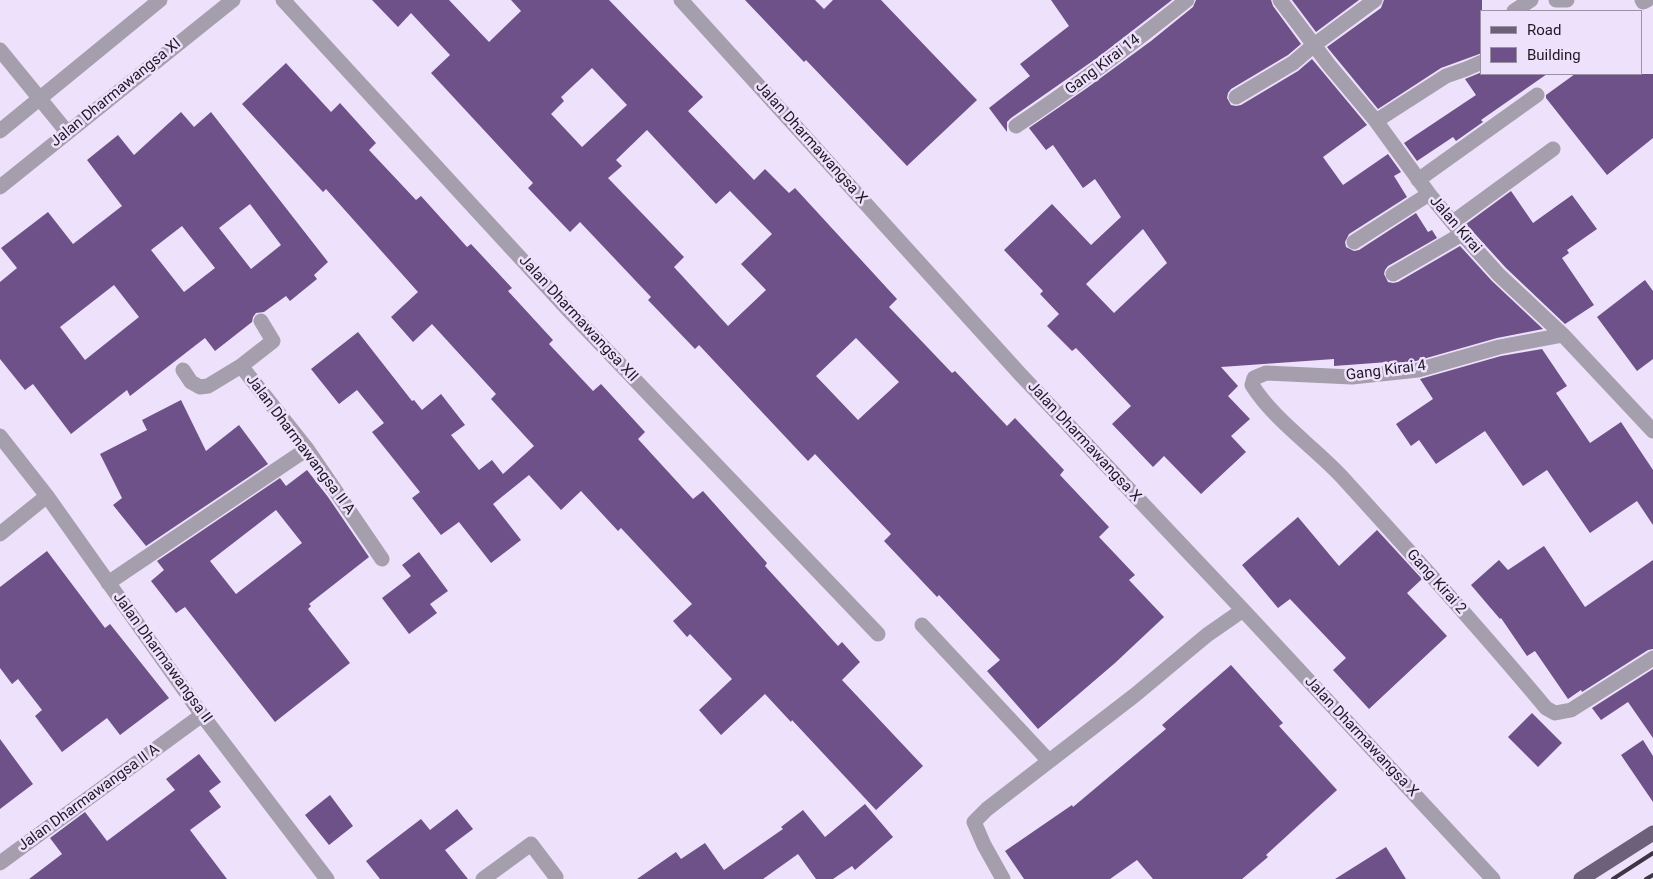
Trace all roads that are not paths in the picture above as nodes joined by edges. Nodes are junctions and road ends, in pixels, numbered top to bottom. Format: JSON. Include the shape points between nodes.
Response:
{"nodes":[{"id":1,"x":160,"y":0,"type":"edge"},
{"id":2,"x":233,"y":0,"type":"edge"},
{"id":3,"x":283,"y":0,"type":"edge"},
{"id":4,"x":681,"y":0,"type":"edge"},
{"id":5,"x":1187,"y":0,"type":"edge"},
{"id":6,"x":1280,"y":0,"type":"edge"},
{"id":7,"x":1375,"y":0,"type":"edge"},
{"id":8,"x":1531,"y":0,"type":"edge"},
{"id":9,"x":1556,"y":0,"type":"edge"},
{"id":10,"x":1567,"y":0,"type":"edge"},
{"id":11,"x":1516,"y":10,"type":"edge"},
{"id":12,"x":1314,"y":45,"type":"junction"},
{"id":13,"x":0,"y":50,"type":"edge"},
{"id":14,"x":1480,"y":63,"type":"edge"},
{"id":15,"x":1537,"y":96,"type":"dead end"},
{"id":16,"x":39,"y":98,"type":"junction"},
{"id":17,"x":1236,"y":98,"type":"dead end"},
{"id":18,"x":1376,"y":121,"type":"junction"},
{"id":19,"x":1016,"y":126,"type":"dead end"},
{"id":20,"x":0,"y":131,"type":"edge"},
{"id":21,"x":67,"y":132,"type":"junction"},
{"id":22,"x":1553,"y":149,"type":"dead end"},
{"id":23,"x":1418,"y":180,"type":"junction"},
{"id":24,"x":0,"y":187,"type":"edge"},
{"id":25,"x":1429,"y":194,"type":"junction"},
{"id":26,"x":1458,"y":228,"type":"junction"},
{"id":27,"x":1354,"y":242,"type":"dead end"},
{"id":28,"x":1393,"y":274,"type":"dead end"},
{"id":29,"x":261,"y":321,"type":"dead end"},
{"id":30,"x":1563,"y":335,"type":"junction"},
{"id":31,"x":241,"y":366,"type":"junction"},
{"id":32,"x":183,"y":370,"type":"dead end"},
{"id":33,"x":1266,"y":373,"type":"joint"},
{"id":34,"x":1653,"y":431,"type":"edge"},
{"id":35,"x":0,"y":436,"type":"edge"},
{"id":36,"x":307,"y":449,"type":"junction"},
{"id":37,"x":47,"y":496,"type":"junction"},
{"id":38,"x":0,"y":534,"type":"edge"},
{"id":39,"x":382,"y":558,"type":"dead end"},
{"id":40,"x":108,"y":583,"type":"junction"},
{"id":41,"x":1243,"y":610,"type":"junction"},
{"id":42,"x":922,"y":625,"type":"dead end"},
{"id":43,"x":878,"y":634,"type":"dead end"},
{"id":44,"x":1653,"y":658,"type":"edge"},
{"id":45,"x":202,"y":715,"type":"junction"},
{"id":46,"x":1049,"y":761,"type":"junction"},
{"id":47,"x":1653,"y":832,"type":"edge"},
{"id":48,"x":0,"y":863,"type":"edge"},
{"id":49,"x":556,"y":877,"type":"dead end"},
{"id":50,"x":327,"y":879,"type":"edge"},
{"id":51,"x":483,"y":879,"type":"edge"},
{"id":52,"x":1003,"y":879,"type":"edge"},
{"id":53,"x":1493,"y":879,"type":"edge"},
{"id":54,"x":1581,"y":879,"type":"edge"}],
"edges":[{"from":1,"to":16,"type":"street"},
{"from":2,"to":21,"type":"street","name":"Jalan Dharmawangsa XI"},
{"from":3,"to":43,"type":"street","name":"Jalan Dharmawangsa XII","via":[[571,314]]},
{"from":4,"to":41,"type":"street","name":"Jalan Dharmawangsa X","via":[[1020,374]]},
{"from":5,"to":19,"type":"street","name":"Gang Kirai 14","via":[[1093,73]]},
{"from":6,"to":12,"type":"street","name":"Jalan Kirai"},
{"from":7,"to":12,"type":"street"},
{"from":8,"to":11,"type":"street"},
{"from":9,"to":10,"type":"street"},
{"from":12,"to":17,"type":"street","via":[[1293,63]]},
{"from":12,"to":18,"type":"street","name":"Jalan Kirai"},
{"from":13,"to":16,"type":"street"},
{"from":14,"to":18,"type":"street","via":[[1446,76]]},
{"from":15,"to":23,"type":"street"},
{"from":16,"to":20,"type":"street"},
{"from":16,"to":21,"type":"street"},
{"from":18,"to":23,"type":"street","name":"Jalan Kirai"},
{"from":21,"to":24,"type":"street","name":"Jalan Dharmawangsa XI"},
{"from":22,"to":26,"type":"street"},
{"from":23,"to":25,"type":"street","name":"Jalan Kirai"},
{"from":25,"to":26,"type":"street","name":"Jalan Kirai"},
{"from":25,"to":27,"type":"street"},
{"from":26,"to":28,"type":"street"},
{"from":26,"to":30,"type":"street","name":"Jalan Kirai","via":[[1499,275]]},
{"from":29,"to":31,"type":"street","via":[[273,341]]},
{"from":30,"to":33,"type":"street","name":"Gang Kirai 4","via":[[1499,347],[1418,370],[1352,377]]},
{"from":30,"to":34,"type":"street","name":"Jalan Kirai"},
{"from":31,"to":32,"type":"street","name":"Jalan Dharmawangsa II A","via":[[208,386],[200,387],[191,382]]},
{"from":31,"to":36,"type":"street","name":"Jalan Dharmawangsa II A"},
{"from":33,"to":44,"type":"street","name":"Gang Kirai 2","via":[[1252,381],[1261,398],[1340,475],[1546,708],[1555,713],[1571,710]]},
{"from":35,"to":37,"type":"street","name":"Jalan Dharmawangsa II"},
{"from":36,"to":39,"type":"street","name":"Jalan Dharmawangsa II A"},
{"from":36,"to":40,"type":"street"},
{"from":37,"to":38,"type":"street"},
{"from":37,"to":40,"type":"street","name":"Jalan Dharmawangsa II"},
{"from":40,"to":45,"type":"street","name":"Jalan Dharmawangsa II"},
{"from":41,"to":46,"type":"street"},
{"from":41,"to":53,"type":"street","name":"Jalan Dharmawangsa X"},
{"from":42,"to":46,"type":"street"},
{"from":45,"to":48,"type":"street","name":"Jalan Dharmawangsa II A"},
{"from":45,"to":50,"type":"street","name":"Jalan Dharmawangsa II"},
{"from":46,"to":52,"type":"street","via":[[986,809],[974,822]]},
{"from":47,"to":54,"type":"main road"},
{"from":49,"to":51,"type":"street","via":[[531,844]]}]}
